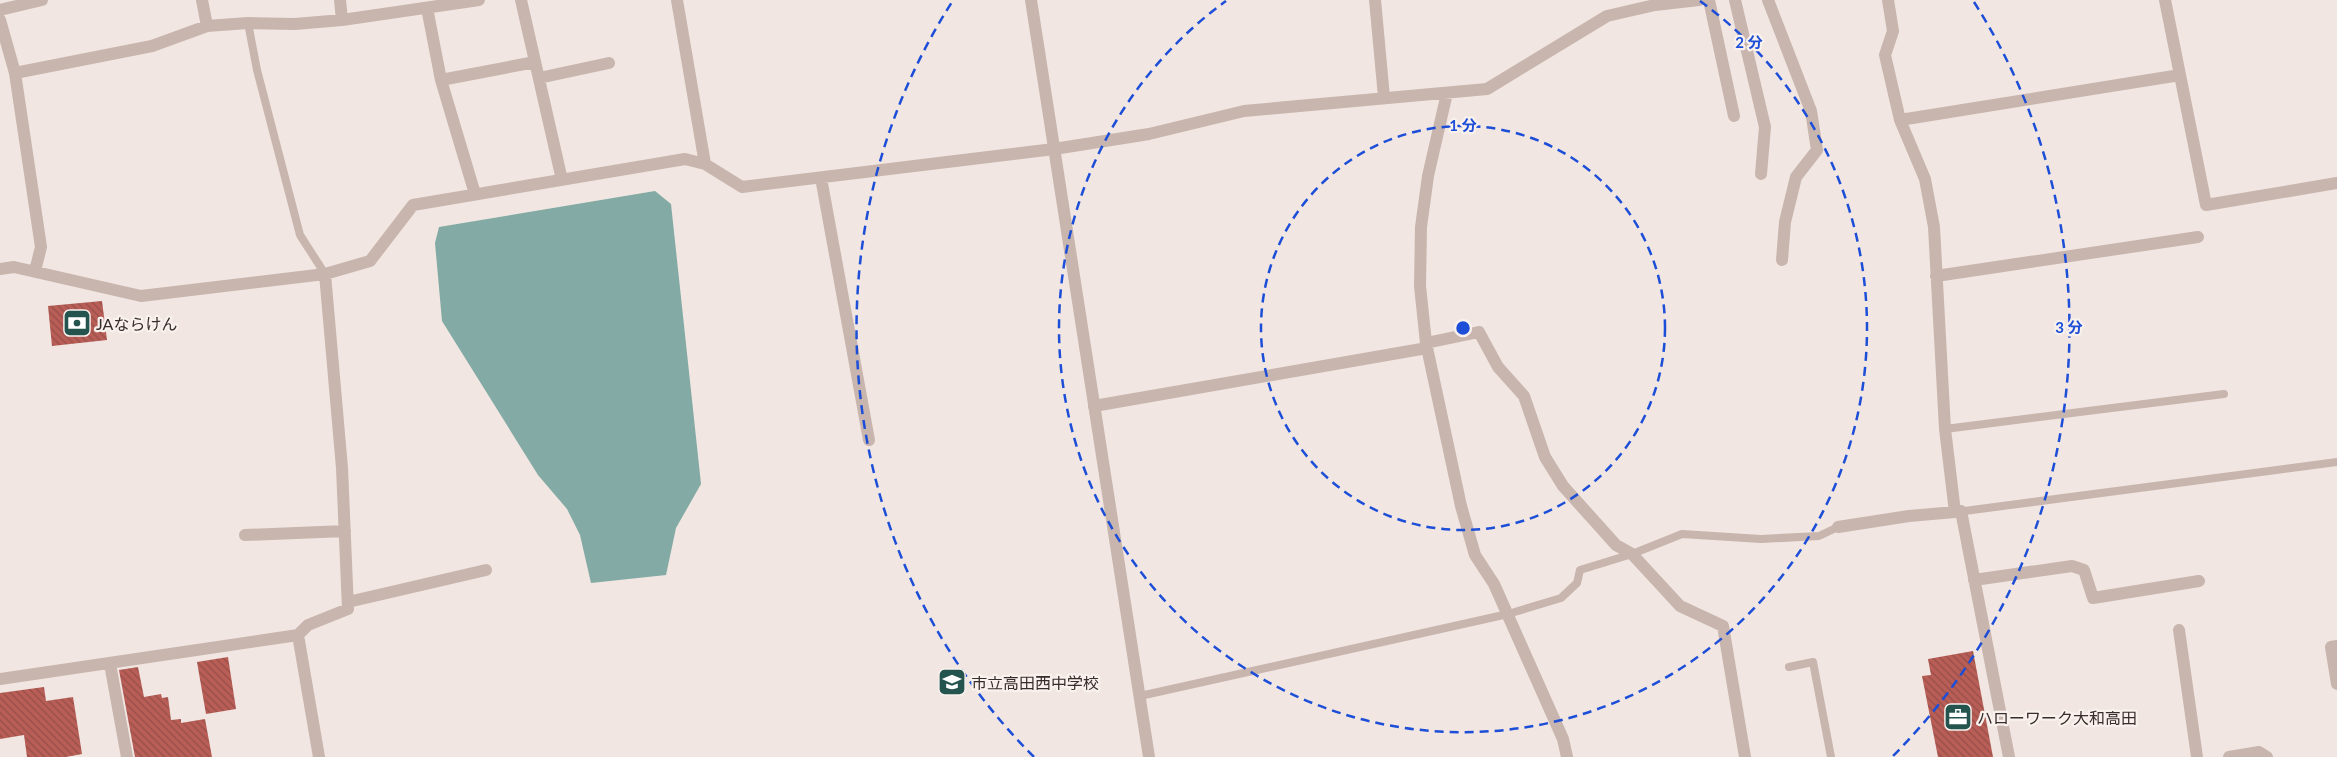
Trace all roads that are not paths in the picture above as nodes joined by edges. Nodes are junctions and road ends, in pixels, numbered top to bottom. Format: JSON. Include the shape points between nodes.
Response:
{"nodes":[{"id":1,"x":42,"y":0,"type":"edge"},
{"id":2,"x":202,"y":0,"type":"edge"},
{"id":3,"x":340,"y":0,"type":"edge"},
{"id":4,"x":479,"y":0,"type":"edge"},
{"id":5,"x":521,"y":0,"type":"edge"},
{"id":6,"x":677,"y":0,"type":"edge"},
{"id":7,"x":1031,"y":0,"type":"edge"},
{"id":8,"x":1375,"y":0,"type":"edge"},
{"id":9,"x":1699,"y":0,"type":"edge"},
{"id":10,"x":1709,"y":0,"type":"edge"},
{"id":11,"x":1735,"y":0,"type":"edge"},
{"id":12,"x":1768,"y":0,"type":"edge"},
{"id":13,"x":1888,"y":0,"type":"edge"},
{"id":14,"x":2165,"y":0,"type":"edge"},
{"id":15,"x":427,"y":8,"type":"junction"},
{"id":16,"x":0,"y":10,"type":"edge"},
{"id":17,"x":0,"y":20,"type":"edge"},
{"id":18,"x":342,"y":20,"type":"junction"},
{"id":19,"x":248,"y":23,"type":"junction"},
{"id":20,"x":207,"y":26,"type":"junction"},
{"id":21,"x":535,"y":62,"type":"junction"},
{"id":22,"x":609,"y":63,"type":"dead end"},
{"id":23,"x":15,"y":73,"type":"junction"},
{"id":24,"x":2180,"y":75,"type":"junction"},
{"id":25,"x":539,"y":78,"type":"junction"},
{"id":26,"x":442,"y":80,"type":"junction"},
{"id":27,"x":1447,"y":93,"type":"junction"},
{"id":28,"x":1384,"y":97,"type":"junction"},
{"id":29,"x":1734,"y":116,"type":"dead end"},
{"id":30,"x":1900,"y":120,"type":"junction"},
{"id":31,"x":1054,"y":149,"type":"junction"},
{"id":32,"x":704,"y":164,"type":"junction"},
{"id":33,"x":1761,"y":174,"type":"dead end"},
{"id":34,"x":822,"y":178,"type":"junction"},
{"id":35,"x":562,"y":180,"type":"junction"},
{"id":36,"x":2337,"y":183,"type":"edge"},
{"id":37,"x":475,"y":194,"type":"junction"},
{"id":38,"x":2198,"y":238,"type":"dead end"},
{"id":39,"x":1782,"y":260,"type":"dead end"},
{"id":40,"x":0,"y":270,"type":"edge"},
{"id":41,"x":35,"y":271,"type":"junction"},
{"id":42,"x":325,"y":274,"type":"junction"},
{"id":43,"x":1936,"y":276,"type":"junction"},
{"id":44,"x":1426,"y":345,"type":"junction"},
{"id":45,"x":2224,"y":394,"type":"dead end"},
{"id":46,"x":1094,"y":406,"type":"junction"},
{"id":47,"x":1945,"y":429,"type":"junction"},
{"id":48,"x":869,"y":440,"type":"dead end"},
{"id":49,"x":2337,"y":462,"type":"edge"},
{"id":50,"x":1958,"y":512,"type":"junction"},
{"id":51,"x":1838,"y":527,"type":"joint"},
{"id":52,"x":345,"y":531,"type":"junction"},
{"id":53,"x":245,"y":535,"type":"dead end"},
{"id":54,"x":1632,"y":554,"type":"junction"},
{"id":55,"x":486,"y":570,"type":"dead end"},
{"id":56,"x":1974,"y":580,"type":"junction"},
{"id":57,"x":2199,"y":581,"type":"dead end"},
{"id":58,"x":348,"y":602,"type":"junction"},
{"id":59,"x":1508,"y":614,"type":"junction"},
{"id":60,"x":2179,"y":630,"type":"dead end"},
{"id":61,"x":298,"y":636,"type":"junction"},
{"id":62,"x":2337,"y":646,"type":"edge"},
{"id":63,"x":110,"y":664,"type":"junction"},
{"id":64,"x":1789,"y":667,"type":"dead end"},
{"id":65,"x":0,"y":679,"type":"edge"},
{"id":66,"x":2337,"y":684,"type":"edge"},
{"id":67,"x":1140,"y":696,"type":"junction"},
{"id":68,"x":127,"y":757,"type":"edge"},
{"id":69,"x":319,"y":757,"type":"edge"},
{"id":70,"x":1149,"y":757,"type":"edge"},
{"id":71,"x":1567,"y":757,"type":"edge"},
{"id":72,"x":1745,"y":757,"type":"edge"},
{"id":73,"x":1831,"y":757,"type":"edge"},
{"id":74,"x":2008,"y":757,"type":"edge"},
{"id":75,"x":2197,"y":757,"type":"edge"},
{"id":76,"x":2229,"y":757,"type":"edge"},
{"id":77,"x":2267,"y":757,"type":"edge"}],
"edges":[{"from":1,"to":16,"type":"street"},
{"from":2,"to":20,"type":"street"},
{"from":3,"to":18,"type":"street"},
{"from":4,"to":15,"type":"street"},
{"from":5,"to":21,"type":"street"},
{"from":6,"to":32,"type":"street"},
{"from":7,"to":31,"type":"street"},
{"from":8,"to":28,"type":"street"},
{"from":9,"to":27,"type":"street","via":[[1655,5],[1607,16],[1487,88]]},
{"from":10,"to":29,"type":"street"},
{"from":11,"to":33,"type":"street","via":[[1765,126]]},
{"from":12,"to":39,"type":"street","via":[[1811,111],[1817,150],[1796,178],[1785,222]]},
{"from":13,"to":30,"type":"street","via":[[1893,31],[1886,55]]},
{"from":14,"to":24,"type":"street"},
{"from":15,"to":18,"type":"street"},
{"from":15,"to":26,"type":"street"},
{"from":17,"to":23,"type":"street"},
{"from":18,"to":19,"type":"street"},
{"from":19,"to":20,"type":"street"},
{"from":19,"to":42,"type":"lane","via":[[300,235]]},
{"from":20,"to":23,"type":"street","via":[[152,46]]},
{"from":21,"to":25,"type":"street"},
{"from":21,"to":26,"type":"street"},
{"from":22,"to":25,"type":"street"},
{"from":23,"to":41,"type":"street","via":[[42,247]]},
{"from":24,"to":30,"type":"street"},
{"from":24,"to":36,"type":"street","via":[[2206,206]]},
{"from":25,"to":35,"type":"street"},
{"from":26,"to":37,"type":"street"},
{"from":27,"to":28,"type":"street"},
{"from":27,"to":44,"type":"street","via":[[1428,176],[1421,227],[1420,286]]},
{"from":28,"to":31,"type":"street","via":[[1244,111],[1150,134]]},
{"from":30,"to":43,"type":"street","via":[[1925,179],[1934,227]]},
{"from":31,"to":34,"type":"street"},
{"from":31,"to":46,"type":"street"},
{"from":32,"to":34,"type":"street","via":[[742,187]]},
{"from":32,"to":35,"type":"street","via":[[685,159]]},
{"from":34,"to":48,"type":"street"},
{"from":35,"to":37,"type":"street"},
{"from":37,"to":42,"type":"street","via":[[413,205],[370,261]]},
{"from":38,"to":43,"type":"street"},
{"from":40,"to":41,"type":"street","via":[[14,267]]},
{"from":41,"to":42,"type":"street","via":[[141,296]]},
{"from":42,"to":52,"type":"street"},
{"from":43,"to":47,"type":"street"},
{"from":44,"to":46,"type":"street"},
{"from":44,"to":54,"type":"street","via":[[1479,332],[1498,367],[1524,396],[1545,458],[1563,486],[1616,545]]},
{"from":44,"to":59,"type":"street","via":[[1475,555]]},
{"from":45,"to":47,"type":"lane"},
{"from":46,"to":67,"type":"street"},
{"from":47,"to":50,"type":"street"},
{"from":49,"to":50,"type":"lane"},
{"from":50,"to":51,"type":"street"},
{"from":50,"to":56,"type":"street"},
{"from":51,"to":54,"type":"lane","via":[[1819,536],[1761,539],[1682,534]]},
{"from":52,"to":53,"type":"street"},
{"from":52,"to":58,"type":"street"},
{"from":54,"to":59,"type":"lane","via":[[1580,570],[1577,583],[1561,598]]},
{"from":54,"to":72,"type":"street","via":[[1680,606],[1723,626]]},
{"from":55,"to":58,"type":"street"},
{"from":56,"to":57,"type":"street","via":[[2072,566],[2084,570],[2093,598]]},
{"from":56,"to":74,"type":"street"},
{"from":58,"to":61,"type":"street","via":[[348,609],[308,625]]},
{"from":59,"to":67,"type":"lane"},
{"from":59,"to":71,"type":"street","via":[[1563,739]]},
{"from":60,"to":75,"type":"street"},
{"from":61,"to":63,"type":"street"},
{"from":61,"to":69,"type":"street"},
{"from":62,"to":66,"type":"street","via":[[2331,647]]},
{"from":63,"to":65,"type":"street"},
{"from":63,"to":68,"type":"street"},
{"from":64,"to":73,"type":"lane","via":[[1813,662]]},
{"from":67,"to":70,"type":"street"},
{"from":76,"to":77,"type":"street","via":[[2259,752]]}]}
